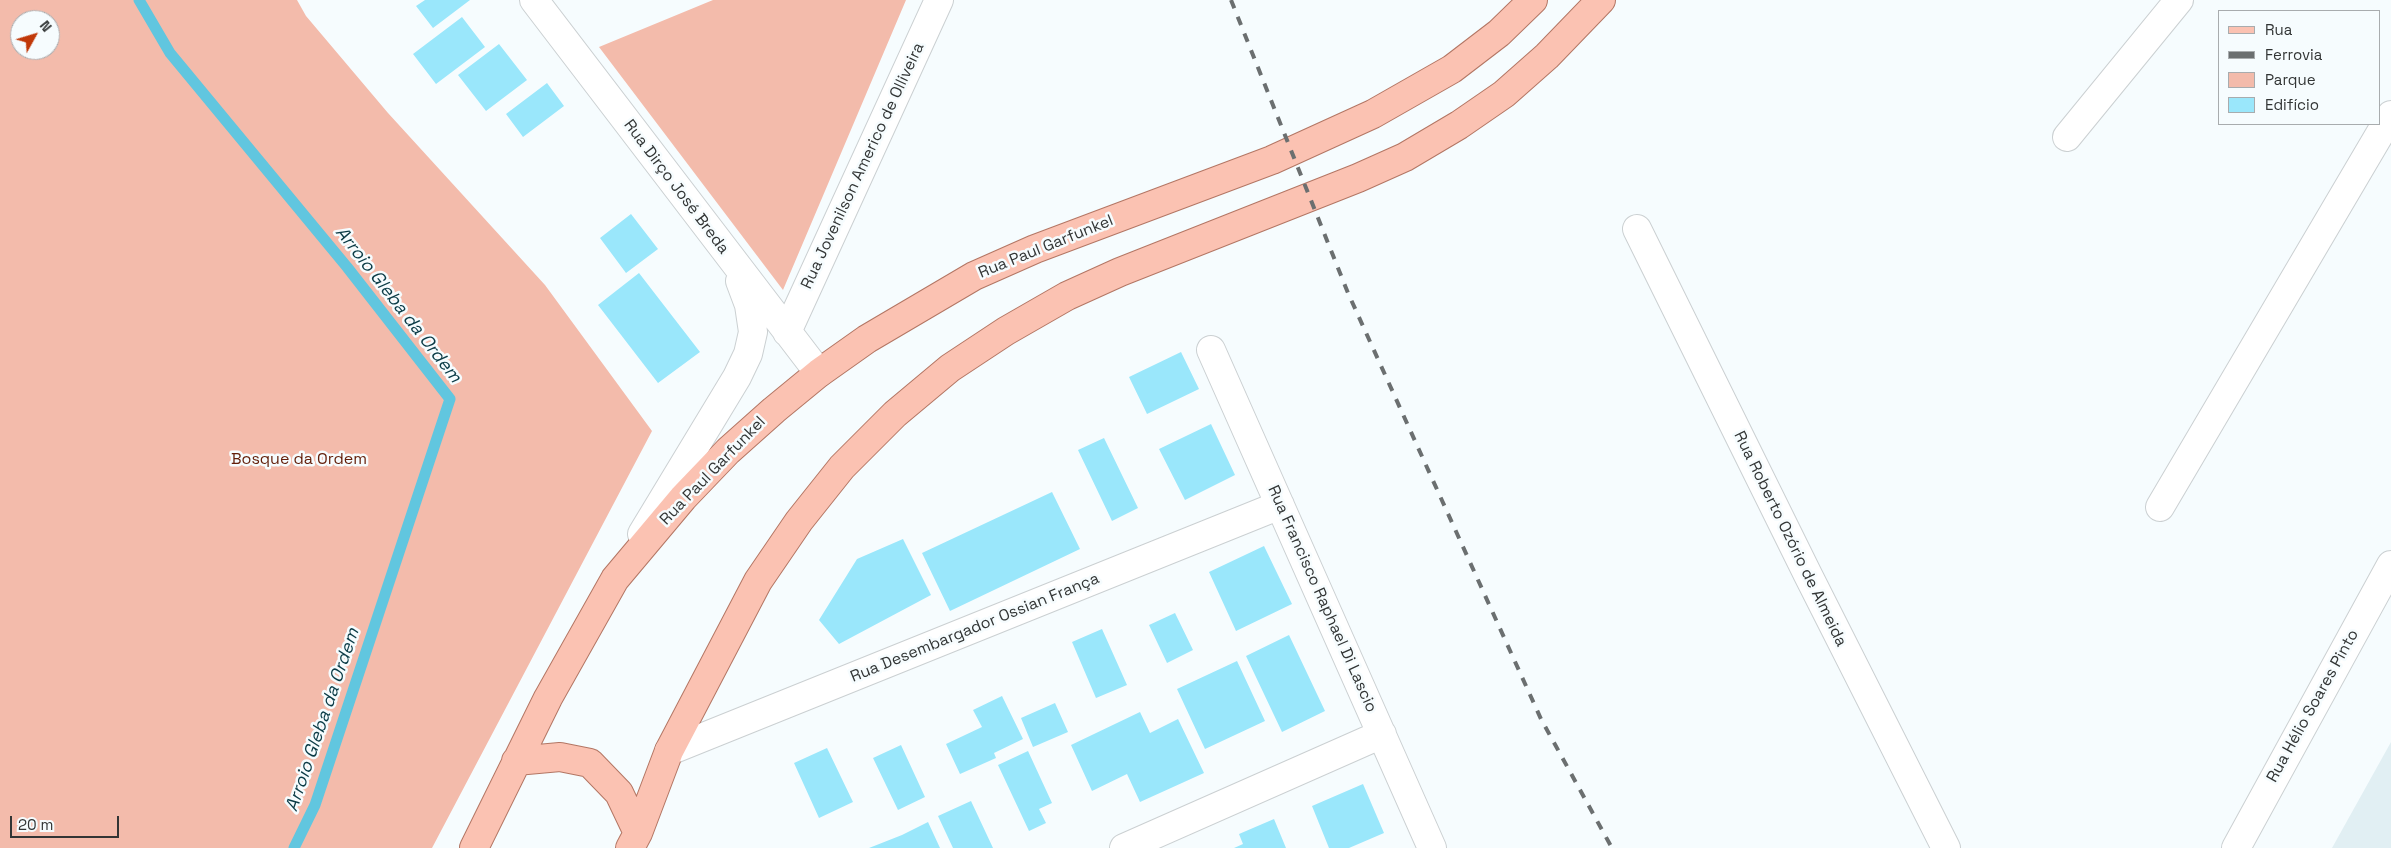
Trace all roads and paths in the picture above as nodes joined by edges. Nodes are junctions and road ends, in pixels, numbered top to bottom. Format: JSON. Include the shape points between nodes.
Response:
{"nodes":[{"id":1,"x":534,"y":0,"type":"edge"},
{"id":2,"x":939,"y":0,"type":"edge"},
{"id":3,"x":1533,"y":0,"type":"edge"},
{"id":4,"x":1601,"y":0,"type":"edge"},
{"id":5,"x":2179,"y":0,"type":"edge"},
{"id":6,"x":2391,"y":114,"type":"edge"},
{"id":7,"x":2067,"y":137,"type":"dead end"},
{"id":8,"x":1637,"y":228,"type":"dead end"},
{"id":9,"x":731,"y":259,"type":"junction"},
{"id":10,"x":787,"y":332,"type":"junction"},
{"id":11,"x":1211,"y":350,"type":"dead end"},
{"id":12,"x":819,"y":373,"type":"junction"},
{"id":13,"x":1280,"y":505,"type":"junction"},
{"id":14,"x":2160,"y":507,"type":"dead end"},
{"id":15,"x":2391,"y":565,"type":"edge"},
{"id":16,"x":615,"y":580,"type":"junction"},
{"id":17,"x":1382,"y":734,"type":"junction"},
{"id":18,"x":669,"y":751,"type":"junction"},
{"id":19,"x":516,"y":762,"type":"junction"},
{"id":20,"x":634,"y":840,"type":"edge"},
{"id":21,"x":474,"y":848,"type":"edge"},
{"id":22,"x":1124,"y":848,"type":"edge"},
{"id":23,"x":1432,"y":848,"type":"edge"},
{"id":24,"x":1946,"y":848,"type":"edge"},
{"id":25,"x":2236,"y":848,"type":"edge"}],
"edges":[{"from":1,"to":9,"type":"street","name":"Rua Dirço José Breda"},
{"from":2,"to":10,"type":"street","name":"Rua Jovenilson Americo de Olliveira"},
{"from":3,"to":12,"type":"main road","name":"Rua Paul Garfunkel","via":[[1499,33],[1452,69],[1373,114],[1272,160],[1035,249],[974,276],[866,339]]},
{"from":4,"to":18,"type":"main road","via":[[1553,50],[1504,94],[1405,157],[1293,206],[1120,272],[1068,296],[950,368],[895,414],[842,467],[799,521],[758,581]]},
{"from":5,"to":7,"type":"street"},
{"from":6,"to":14,"type":"street"},
{"from":8,"to":24,"type":"street","name":"Rua Roberto Ozório de Almeida"},
{"from":9,"to":10,"type":"street","name":"Rua Dirço José Breda"},
{"from":9,"to":16,"type":"street","via":[[749,305],[753,332],[748,354]]},
{"from":10,"to":12,"type":"street","name":"Rua Dirço José Breda"},
{"from":11,"to":13,"type":"street","name":"Rua Francisco Raphael Di Lascio"},
{"from":12,"to":16,"type":"main road","name":"Rua Paul Garfunkel","via":[[728,451],[683,498]]},
{"from":13,"to":17,"type":"street","name":"Rua Francisco Raphael Di Lascio"},
{"from":13,"to":18,"type":"street","name":"Rua Desembargador Ossian França"},
{"from":15,"to":25,"type":"street","name":"Rua Hélio Soares Pinto"},
{"from":16,"to":19,"type":"main road","name":"Rua Paul Garfunkel","via":[[576,646]]},
{"from":17,"to":22,"type":"street"},
{"from":17,"to":23,"type":"street","name":"Rua Francisco Raphael Di Lascio"},
{"from":18,"to":20,"type":"main road"},
{"from":19,"to":20,"type":"main road","via":[[560,758],[590,763],[620,793]]},
{"from":19,"to":21,"type":"main road","name":"Rua Paul Garfunkel"}]}
